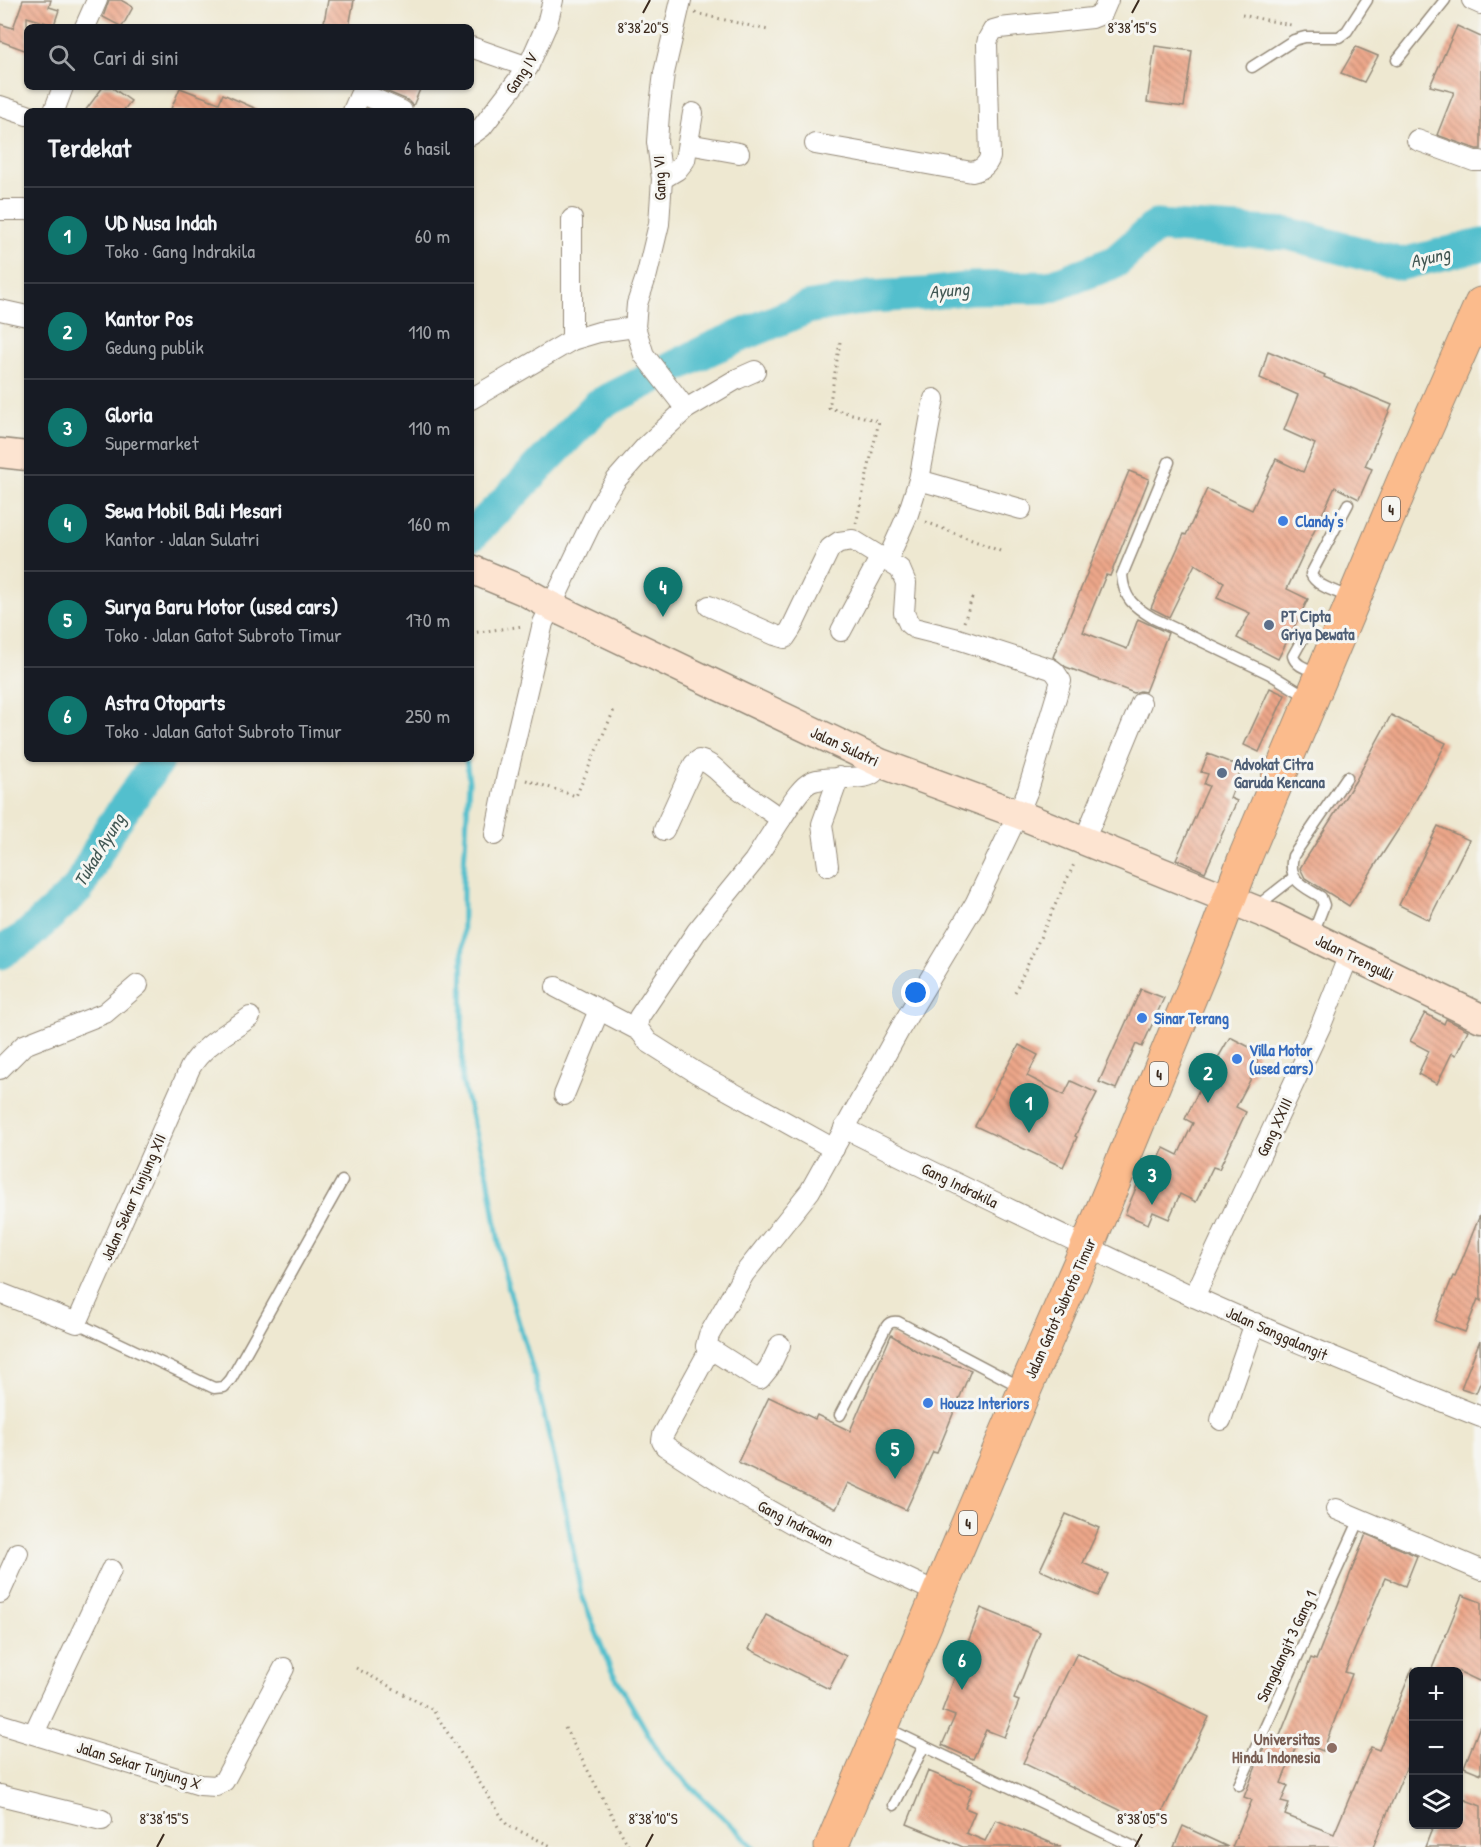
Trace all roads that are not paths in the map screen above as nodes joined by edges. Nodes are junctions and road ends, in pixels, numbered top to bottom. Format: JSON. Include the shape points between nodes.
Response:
{"nodes":[{"id":1,"x":97,"y":0,"type":"edge"},
{"id":2,"x":553,"y":0,"type":"edge"},
{"id":3,"x":1367,"y":0,"type":"edge"},
{"id":4,"x":1445,"y":0,"type":"edge"},
{"id":5,"x":1472,"y":0,"type":"edge"},
{"id":6,"x":1481,"y":4,"type":"edge"},
{"id":7,"x":680,"y":5,"type":"edge"},
{"id":8,"x":1106,"y":5,"type":"edge"},
{"id":9,"x":86,"y":24,"type":"edge"},
{"id":10,"x":474,"y":48,"type":"edge"},
{"id":11,"x":1397,"y":60,"type":"dead end"},
{"id":12,"x":528,"y":67,"type":"junction"},
{"id":13,"x":1252,"y":67,"type":"dead end"},
{"id":14,"x":62,"y":90,"type":"edge"},
{"id":15,"x":0,"y":106,"type":"edge"},
{"id":16,"x":55,"y":108,"type":"edge"},
{"id":17,"x":355,"y":108,"type":"edge"},
{"id":18,"x":395,"y":108,"type":"edge"},
{"id":19,"x":24,"y":113,"type":"edge"},
{"id":20,"x":693,"y":113,"type":"dead end"},
{"id":21,"x":474,"y":133,"type":"edge"},
{"id":22,"x":1417,"y":140,"type":"dead end"},
{"id":23,"x":688,"y":144,"type":"junction"},
{"id":24,"x":815,"y":144,"type":"dead end"},
{"id":25,"x":739,"y":153,"type":"dead end"},
{"id":26,"x":1481,"y":161,"type":"edge"},
{"id":27,"x":662,"y":178,"type":"junction"},
{"id":28,"x":0,"y":210,"type":"edge"},
{"id":29,"x":24,"y":210,"type":"edge"},
{"id":30,"x":572,"y":219,"type":"dead end"},
{"id":31,"x":0,"y":310,"type":"edge"},
{"id":32,"x":1478,"y":312,"type":"edge"},
{"id":33,"x":24,"y":315,"type":"edge"},
{"id":34,"x":635,"y":327,"type":"junction"},
{"id":35,"x":572,"y":340,"type":"junction"},
{"id":36,"x":755,"y":371,"type":"dead end"},
{"id":37,"x":474,"y":397,"type":"edge"},
{"id":38,"x":934,"y":399,"type":"dead end"},
{"id":39,"x":686,"y":409,"type":"junction"},
{"id":40,"x":0,"y":453,"type":"edge"},
{"id":41,"x":24,"y":456,"type":"edge"},
{"id":42,"x":1169,"y":462,"type":"dead end"},
{"id":43,"x":919,"y":480,"type":"junction"},
{"id":44,"x":1348,"y":504,"type":"dead end"},
{"id":45,"x":1021,"y":509,"type":"dead end"},
{"id":46,"x":883,"y":560,"type":"junction"},
{"id":47,"x":474,"y":570,"type":"edge"},
{"id":48,"x":1354,"y":599,"type":"junction"},
{"id":49,"x":709,"y":606,"type":"dead end"},
{"id":50,"x":547,"y":614,"type":"junction"},
{"id":51,"x":841,"y":631,"type":"dead end"},
{"id":52,"x":1303,"y":638,"type":"dead end"},
{"id":53,"x":1317,"y":687,"type":"junction"},
{"id":54,"x":1141,"y":703,"type":"dead end"},
{"id":55,"x":880,"y":763,"type":"junction"},
{"id":56,"x":839,"y":777,"type":"junction"},
{"id":57,"x":1347,"y":777,"type":"dead end"},
{"id":58,"x":1018,"y":814,"type":"junction"},
{"id":59,"x":781,"y":819,"type":"junction"},
{"id":60,"x":664,"y":830,"type":"dead end"},
{"id":61,"x":495,"y":835,"type":"dead end"},
{"id":62,"x":1084,"y":841,"type":"junction"},
{"id":63,"x":828,"y":866,"type":"dead end"},
{"id":64,"x":1293,"y":878,"type":"junction"},
{"id":65,"x":1241,"y":904,"type":"junction"},
{"id":66,"x":1312,"y":936,"type":"junction"},
{"id":67,"x":1349,"y":955,"type":"junction"},
{"id":68,"x":138,"y":985,"type":"dead end"},
{"id":69,"x":556,"y":987,"type":"dead end"},
{"id":70,"x":599,"y":1010,"type":"junction"},
{"id":71,"x":250,"y":1017,"type":"dead end"},
{"id":72,"x":1481,"y":1018,"type":"edge"},
{"id":73,"x":638,"y":1030,"type":"junction"},
{"id":74,"x":0,"y":1069,"type":"edge"},
{"id":75,"x":564,"y":1095,"type":"dead end"},
{"id":76,"x":844,"y":1128,"type":"junction"},
{"id":77,"x":834,"y":1149,"type":"junction"},
{"id":78,"x":342,"y":1181,"type":"dead end"},
{"id":79,"x":1082,"y":1245,"type":"junction"},
{"id":80,"x":0,"y":1293,"type":"edge"},
{"id":81,"x":1194,"y":1297,"type":"junction"},
{"id":82,"x":78,"y":1323,"type":"junction"},
{"id":83,"x":1255,"y":1323,"type":"junction"},
{"id":84,"x":780,"y":1345,"type":"dead end"},
{"id":85,"x":710,"y":1348,"type":"junction"},
{"id":86,"x":1025,"y":1389,"type":"junction"},
{"id":87,"x":840,"y":1415,"type":"dead end"},
{"id":88,"x":1481,"y":1418,"type":"edge"},
{"id":89,"x":1221,"y":1420,"type":"dead end"},
{"id":90,"x":1336,"y":1509,"type":"dead end"},
{"id":91,"x":1360,"y":1519,"type":"junction"},
{"id":92,"x":18,"y":1553,"type":"dead end"},
{"id":93,"x":111,"y":1570,"type":"dead end"},
{"id":94,"x":1481,"y":1570,"type":"edge"},
{"id":95,"x":0,"y":1593,"type":"edge"},
{"id":96,"x":938,"y":1593,"type":"junction"},
{"id":97,"x":284,"y":1668,"type":"dead end"},
{"id":98,"x":0,"y":1724,"type":"edge"},
{"id":99,"x":881,"y":1727,"type":"junction"},
{"id":100,"x":34,"y":1733,"type":"junction"},
{"id":101,"x":924,"y":1746,"type":"junction"},
{"id":102,"x":1239,"y":1785,"type":"dead end"},
{"id":103,"x":0,"y":1794,"type":"edge"},
{"id":104,"x":894,"y":1805,"type":"dead end"},
{"id":105,"x":102,"y":1821,"type":"dead end"},
{"id":106,"x":831,"y":1847,"type":"edge"},
{"id":107,"x":1134,"y":1847,"type":"edge"}],
"edges":[{"from":1,"to":9,"type":"street"},
{"from":2,"to":12,"type":"street","name":"Gang IV"},
{"from":3,"to":13,"type":"lane","via":[[1339,37],[1294,40]]},
{"from":4,"to":11,"type":"lane"},
{"from":5,"to":6,"type":"street"},
{"from":7,"to":27,"type":"street","name":"Gang VI","via":[[659,114],[657,142]]},
{"from":8,"to":24,"type":"street","via":[[1101,14],[1092,18],[993,30],[987,44],[990,157],[979,171]]},
{"from":10,"to":12,"type":"street"},
{"from":12,"to":21,"type":"street","name":"Gang IV"},
{"from":14,"to":16,"type":"street"},
{"from":15,"to":19,"type":"street"},
{"from":17,"to":18,"type":"street","via":[[363,94]]},
{"from":20,"to":23,"type":"street"},
{"from":22,"to":26,"type":"street"},
{"from":23,"to":25,"type":"street"},
{"from":23,"to":27,"type":"street","via":[[685,160]]},
{"from":27,"to":34,"type":"street","name":"Gang VI","via":[[658,232]]},
{"from":28,"to":29,"type":"street"},
{"from":30,"to":35,"type":"street"},
{"from":31,"to":33,"type":"street"},
{"from":32,"to":48,"type":"highway","number":"4"},
{"from":34,"to":35,"type":"street"},
{"from":34,"to":39,"type":"street","name":"Gang VI","via":[[644,355]]},
{"from":35,"to":37,"type":"street"},
{"from":36,"to":39,"type":"street"},
{"from":38,"to":43,"type":"street"},
{"from":39,"to":50,"type":"street","via":[[616,480]]},
{"from":40,"to":41,"type":"main road"},
{"from":42,"to":53,"type":"lane","via":[[1122,575],[1128,598],[1153,618],[1270,674]]},
{"from":43,"to":45,"type":"street"},
{"from":43,"to":46,"type":"street","via":[[908,514]]},
{"from":44,"to":48,"type":"lane","via":[[1311,574],[1320,584]]},
{"from":46,"to":49,"type":"street","via":[[853,540],[830,548],[785,638]]},
{"from":46,"to":51,"type":"street"},
{"from":46,"to":58,"type":"street","via":[[900,569],[904,577],[904,613],[914,628],[1051,669],[1061,681]]},
{"from":47,"to":50,"type":"main road","name":"Jalan Sulatri","via":[[524,591]]},
{"from":48,"to":53,"type":"highway","number":"4"},
{"from":50,"to":55,"type":"main road","name":"Jalan Sulatri"},
{"from":50,"to":61,"type":"street"},
{"from":52,"to":53,"type":"lane","via":[[1293,656]]},
{"from":53,"to":65,"type":"highway","number":"4"},
{"from":54,"to":62,"type":"street"},
{"from":55,"to":56,"type":"street","via":[[869,776]]},
{"from":55,"to":58,"type":"main road","name":"Jalan Sulatri"},
{"from":56,"to":59,"type":"street","via":[[809,783]]},
{"from":56,"to":63,"type":"street","via":[[822,824]]},
{"from":57,"to":64,"type":"lane","via":[[1293,856]]},
{"from":58,"to":62,"type":"main road","name":"Jalan Sulatri"},
{"from":58,"to":76,"type":"street","via":[[975,904]]},
{"from":59,"to":60,"type":"street","via":[[701,760],[694,764]]},
{"from":59,"to":73,"type":"street","via":[[754,861],[666,976],[639,1017]]},
{"from":62,"to":65,"type":"main road","name":"Jalan Sulatri"},
{"from":64,"to":65,"type":"lane"},
{"from":64,"to":66,"type":"lane","via":[[1321,897],[1324,905]]},
{"from":65,"to":66,"type":"main road","name":"Jalan Trengulli"},
{"from":65,"to":79,"type":"highway","name":"Jalan Gatot Subroto Timur","number":"4","via":[[1212,945]]},
{"from":66,"to":67,"type":"main road","name":"Jalan Trengulli"},
{"from":67,"to":72,"type":"main road","name":"Jalan Trengulli"},
{"from":67,"to":81,"type":"street","name":"Gang XXIII","via":[[1311,1048]]},
{"from":68,"to":74,"type":"street","via":[[105,1013],[24,1045]]},
{"from":69,"to":70,"type":"street"},
{"from":70,"to":73,"type":"street"},
{"from":70,"to":75,"type":"street"},
{"from":71,"to":82,"type":"street","name":"Jalan Sekar Tunjung XII","via":[[212,1043],[190,1068]]},
{"from":73,"to":77,"type":"street","via":[[648,1042],[697,1073]]},
{"from":76,"to":77,"type":"street"},
{"from":76,"to":79,"type":"street","name":"Gang Indrakila"},
{"from":77,"to":85,"type":"street","via":[[810,1191],[744,1274],[707,1340],[706,1346]]},
{"from":78,"to":82,"type":"lane","via":[[224,1387],[214,1388]]},
{"from":79,"to":81,"type":"street","name":"Jalan Sanggalangit"},
{"from":79,"to":86,"type":"highway","name":"Jalan Gatot Subroto Timur","number":"4"},
{"from":80,"to":82,"type":"street"},
{"from":81,"to":83,"type":"street","name":"Jalan Sanggalangit"},
{"from":83,"to":88,"type":"street","name":"Jalan Sanggalangit"},
{"from":83,"to":89,"type":"street"},
{"from":84,"to":85,"type":"street","via":[[760,1378]]},
{"from":85,"to":96,"type":"street","name":"Gang Indrawan","via":[[663,1434],[665,1446],[800,1528]]},
{"from":86,"to":87,"type":"lane","via":[[894,1322],[886,1327]]},
{"from":86,"to":96,"type":"highway","name":"Jalan Gatot Subroto Timur","number":"4"},
{"from":90,"to":91,"type":"street"},
{"from":91,"to":94,"type":"street"},
{"from":91,"to":102,"type":"lane","name":"Sangalangit 3 Gang 1"},
{"from":92,"to":95,"type":"street"},
{"from":93,"to":100,"type":"street"},
{"from":96,"to":99,"type":"highway","name":"Jalan Gatot Subroto Timur","number":"4"},
{"from":97,"to":100,"type":"street","name":"Jalan Sekar Tunjung X","via":[[224,1781],[216,1786],[200,1785]]},
{"from":98,"to":100,"type":"street","name":"Jalan Sekar Tunjung X"},
{"from":99,"to":101,"type":"lane"},
{"from":99,"to":106,"type":"highway","name":"Jalan Gatot Subroto Timur","number":"4"},
{"from":101,"to":104,"type":"lane"},
{"from":101,"to":107,"type":"lane"},
{"from":103,"to":105,"type":"street"}]}
